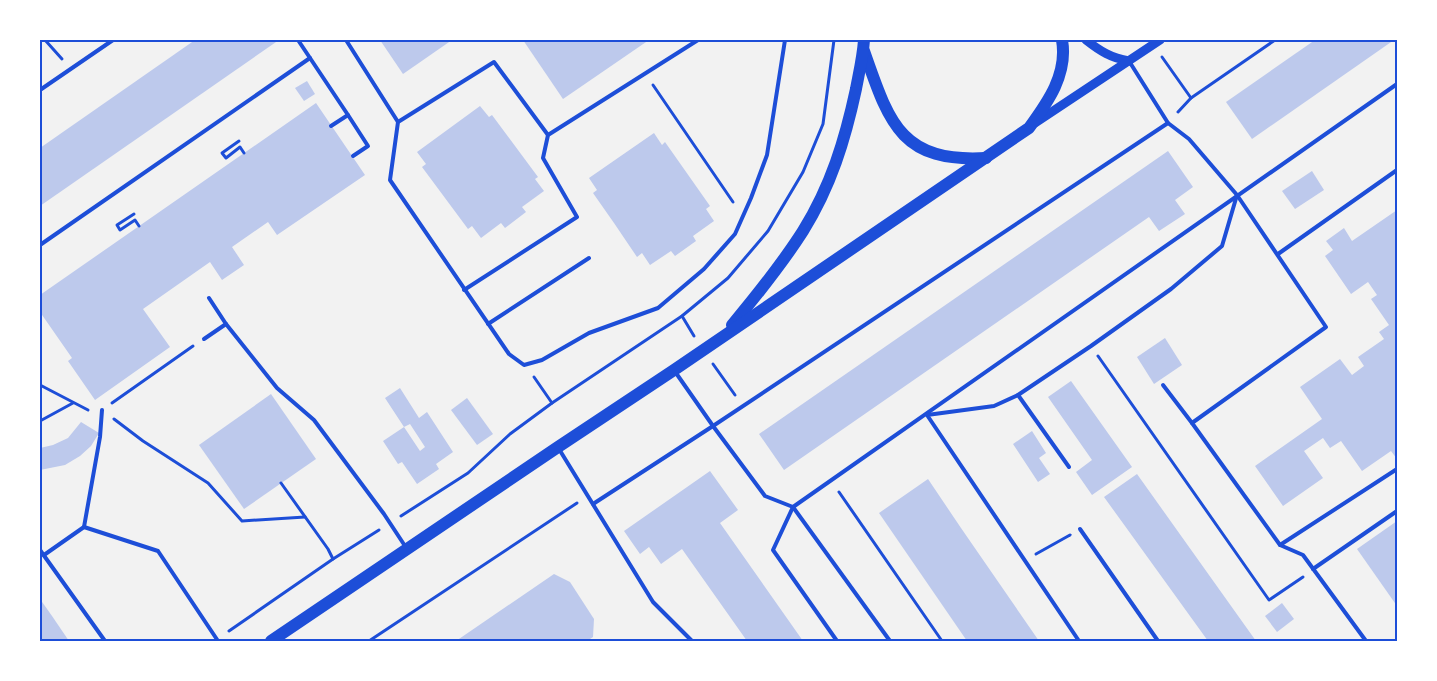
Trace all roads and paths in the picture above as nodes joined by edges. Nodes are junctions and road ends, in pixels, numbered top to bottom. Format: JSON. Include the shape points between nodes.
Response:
{"nodes":[{"id":1,"x":45,"y":40,"type":"edge"},
{"id":2,"x":113,"y":40,"type":"edge"},
{"id":3,"x":298,"y":40,"type":"edge"},
{"id":4,"x":346,"y":40,"type":"edge"},
{"id":5,"x":698,"y":40,"type":"edge"},
{"id":6,"x":785,"y":40,"type":"edge"},
{"id":7,"x":834,"y":40,"type":"edge"},
{"id":8,"x":1062,"y":40,"type":"edge"},
{"id":9,"x":1086,"y":40,"type":"edge"},
{"id":10,"x":1275,"y":40,"type":"edge"},
{"id":11,"x":1157,"y":42,"type":"edge"},
{"id":12,"x":864,"y":46,"type":"edge"},
{"id":13,"x":310,"y":58,"type":"junction"},
{"id":14,"x":1128,"y":61,"type":"junction"},
{"id":15,"x":71,"y":68,"type":"junction"},
{"id":16,"x":646,"y":74,"type":"junction"},
{"id":17,"x":1397,"y":84,"type":"edge"},
{"id":18,"x":40,"y":90,"type":"edge"},
{"id":19,"x":1191,"y":98,"type":"junction"},
{"id":20,"x":348,"y":115,"type":"junction"},
{"id":21,"x":398,"y":122,"type":"junction"},
{"id":22,"x":1168,"y":122,"type":"junction"},
{"id":23,"x":331,"y":126,"type":"dead end"},
{"id":24,"x":1029,"y":128,"type":"junction"},
{"id":25,"x":548,"y":135,"type":"junction"},
{"id":26,"x":239,"y":141,"type":"dead end"},
{"id":27,"x":244,"y":153,"type":"dead end"},
{"id":28,"x":352,"y":156,"type":"dead end"},
{"id":29,"x":987,"y":158,"type":"junction"},
{"id":30,"x":1397,"y":170,"type":"edge"},
{"id":31,"x":1237,"y":195,"type":"junction"},
{"id":32,"x":134,"y":214,"type":"dead end"},
{"id":33,"x":743,"y":216,"type":"junction"},
{"id":34,"x":140,"y":226,"type":"dead end"},
{"id":35,"x":40,"y":245,"type":"edge"},
{"id":36,"x":1278,"y":254,"type":"junction"},
{"id":37,"x":589,"y":258,"type":"dead end"},
{"id":38,"x":464,"y":290,"type":"junction"},
{"id":39,"x":209,"y":298,"type":"dead end"},
{"id":40,"x":226,"y":324,"type":"junction"},
{"id":41,"x":488,"y":324,"type":"junction"},
{"id":42,"x":724,"y":335,"type":"junction"},
{"id":43,"x":204,"y":339,"type":"dead end"},
{"id":44,"x":1091,"y":346,"type":"junction"},
{"id":45,"x":185,"y":352,"type":"dead end"},
{"id":46,"x":674,"y":370,"type":"junction"},
{"id":47,"x":534,"y":376,"type":"dead end"},
{"id":48,"x":40,"y":385,"type":"edge"},
{"id":49,"x":1163,"y":385,"type":"dead end"},
{"id":50,"x":1018,"y":395,"type":"junction"},
{"id":51,"x":73,"y":403,"type":"junction"},
{"id":52,"x":552,"y":403,"type":"junction"},
{"id":53,"x":102,"y":410,"type":"junction"},
{"id":54,"x":927,"y":415,"type":"junction"},
{"id":55,"x":40,"y":420,"type":"edge"},
{"id":56,"x":1192,"y":423,"type":"junction"},
{"id":57,"x":713,"y":426,"type":"junction"},
{"id":58,"x":558,"y":447,"type":"junction"},
{"id":59,"x":1069,"y":467,"type":"dead end"},
{"id":60,"x":1397,"y":469,"type":"edge"},
{"id":61,"x":831,"y":481,"type":"junction"},
{"id":62,"x":281,"y":484,"type":"dead end"},
{"id":63,"x":588,"y":496,"type":"junction"},
{"id":64,"x":593,"y":504,"type":"junction"},
{"id":65,"x":793,"y":507,"type":"junction"},
{"id":66,"x":1397,"y":511,"type":"edge"},
{"id":67,"x":305,"y":517,"type":"junction"},
{"id":68,"x":390,"y":523,"type":"junction"},
{"id":69,"x":84,"y":527,"type":"junction"},
{"id":70,"x":1080,"y":529,"type":"joint"},
{"id":71,"x":1280,"y":545,"type":"junction"},
{"id":72,"x":40,"y":550,"type":"edge"},
{"id":73,"x":407,"y":550,"type":"junction"},
{"id":74,"x":44,"y":555,"type":"junction"},
{"id":75,"x":333,"y":559,"type":"junction"},
{"id":76,"x":1025,"y":561,"type":"junction"},
{"id":77,"x":1313,"y":569,"type":"junction"},
{"id":78,"x":217,"y":640,"type":"edge"},
{"id":79,"x":105,"y":641,"type":"edge"},
{"id":80,"x":271,"y":641,"type":"edge"},
{"id":81,"x":370,"y":641,"type":"edge"},
{"id":82,"x":692,"y":641,"type":"edge"},
{"id":83,"x":837,"y":641,"type":"edge"},
{"id":84,"x":890,"y":641,"type":"edge"},
{"id":85,"x":942,"y":641,"type":"edge"},
{"id":86,"x":1078,"y":641,"type":"edge"},
{"id":87,"x":1158,"y":641,"type":"edge"},
{"id":88,"x":1366,"y":641,"type":"edge"}],
"edges":[{"from":1,"to":15,"type":"path"},
{"from":2,"to":15,"type":"lane"},
{"from":3,"to":13,"type":"lane"},
{"from":4,"to":21,"type":"lane"},
{"from":5,"to":16,"type":"lane"},
{"from":6,"to":33,"type":"lane","via":[[767,155]]},
{"from":7,"to":52,"type":"path","via":[[823,124],[803,172],[768,231],[728,278],[688,311]]},
{"from":8,"to":24,"type":"main road","via":[[1058,82]]},
{"from":9,"to":14,"type":"street","via":[[1114,59]]},
{"from":10,"to":19,"type":"path"},
{"from":11,"to":14,"type":"street"},
{"from":11,"to":19,"type":"path"},
{"from":12,"to":29,"type":"main road","via":[[881,100],[908,140],[941,156]]},
{"from":12,"to":42,"type":"main road","via":[[843,143],[828,184],[803,230],[775,271]]},
{"from":13,"to":20,"type":"lane"},
{"from":13,"to":35,"type":"lane"},
{"from":14,"to":22,"type":"lane"},
{"from":14,"to":24,"type":"street"},
{"from":15,"to":18,"type":"lane"},
{"from":16,"to":25,"type":"lane"},
{"from":16,"to":33,"type":"path"},
{"from":17,"to":31,"type":"lane"},
{"from":19,"to":22,"type":"path"},
{"from":20,"to":23,"type":"lane"},
{"from":20,"to":28,"type":"lane","via":[[368,146]]},
{"from":21,"to":25,"type":"lane","via":[[494,62]]},
{"from":21,"to":38,"type":"lane","via":[[390,180]]},
{"from":22,"to":31,"type":"lane","via":[[1189,139]]},
{"from":22,"to":57,"type":"lane"},
{"from":24,"to":29,"type":"main road"},
{"from":25,"to":38,"type":"lane","via":[[543,158],[577,216]]},
{"from":26,"to":27,"type":"path","via":[[222,153],[226,158],[240,148]]},
{"from":29,"to":42,"type":"main road"},
{"from":30,"to":36,"type":"lane"},
{"from":31,"to":36,"type":"lane"},
{"from":31,"to":44,"type":"lane","via":[[1222,246],[1172,288]]},
{"from":31,"to":54,"type":"lane"},
{"from":32,"to":34,"type":"path","via":[[117,225],[120,230],[135,220]]},
{"from":33,"to":41,"type":"lane","via":[[735,234],[704,269],[658,308],[589,333],[542,360],[524,365],[509,354]]},
{"from":36,"to":56,"type":"lane","via":[[1326,327]]},
{"from":37,"to":41,"type":"lane"},
{"from":38,"to":41,"type":"lane"},
{"from":39,"to":40,"type":"lane"},
{"from":40,"to":43,"type":"lane"},
{"from":40,"to":68,"type":"lane","via":[[277,388],[314,420]]},
{"from":42,"to":46,"type":"main road"},
{"from":44,"to":50,"type":"lane"},
{"from":44,"to":77,"type":"path","via":[[1270,600]]},
{"from":45,"to":53,"type":"path"},
{"from":46,"to":57,"type":"lane"},
{"from":46,"to":58,"type":"main road"},
{"from":47,"to":52,"type":"path"},
{"from":48,"to":51,"type":"path"},
{"from":49,"to":56,"type":"lane"},
{"from":50,"to":54,"type":"lane","via":[[994,406]]},
{"from":50,"to":59,"type":"lane"},
{"from":51,"to":53,"type":"path","via":[[88,410]]},
{"from":51,"to":55,"type":"path"},
{"from":52,"to":68,"type":"path","via":[[510,434],[468,473]]},
{"from":53,"to":67,"type":"path","via":[[208,483],[242,521]]},
{"from":53,"to":69,"type":"lane"},
{"from":54,"to":61,"type":"lane"},
{"from":54,"to":76,"type":"lane"},
{"from":56,"to":71,"type":"lane"},
{"from":57,"to":64,"type":"lane"},
{"from":57,"to":65,"type":"lane","via":[[765,496]]},
{"from":58,"to":63,"type":"lane"},
{"from":58,"to":73,"type":"main road"},
{"from":60,"to":71,"type":"lane"},
{"from":61,"to":65,"type":"lane"},
{"from":61,"to":85,"type":"path"},
{"from":62,"to":67,"type":"path"},
{"from":63,"to":64,"type":"lane"},
{"from":63,"to":81,"type":"path"},
{"from":64,"to":82,"type":"lane","via":[[653,602]]},
{"from":65,"to":83,"type":"lane","via":[[773,550]]},
{"from":65,"to":84,"type":"lane"},
{"from":66,"to":77,"type":"lane"},
{"from":67,"to":75,"type":"path"},
{"from":68,"to":73,"type":"lane"},
{"from":68,"to":75,"type":"path"},
{"from":69,"to":74,"type":"lane"},
{"from":69,"to":78,"type":"lane","via":[[158,551]]},
{"from":70,"to":76,"type":"path"},
{"from":70,"to":87,"type":"lane"},
{"from":71,"to":77,"type":"lane","via":[[1303,555]]},
{"from":72,"to":74,"type":"lane"},
{"from":73,"to":80,"type":"main road"},
{"from":74,"to":79,"type":"lane"},
{"from":75,"to":78,"type":"path"},
{"from":76,"to":86,"type":"lane"},
{"from":77,"to":88,"type":"lane"}]}
